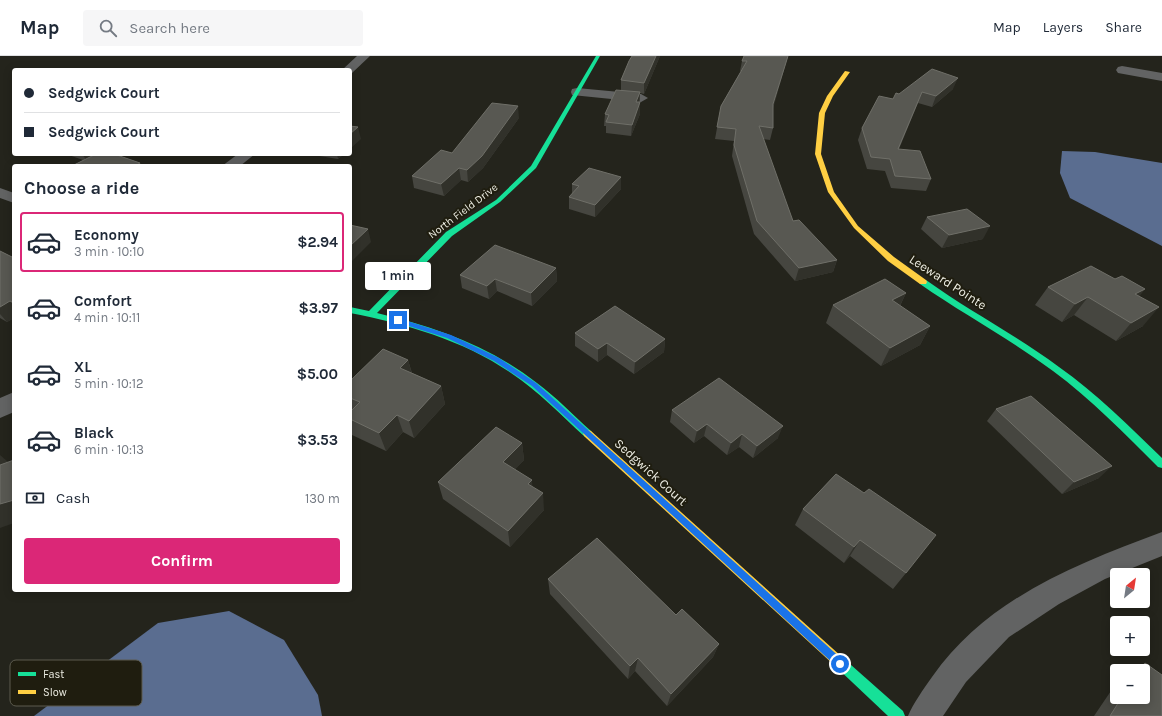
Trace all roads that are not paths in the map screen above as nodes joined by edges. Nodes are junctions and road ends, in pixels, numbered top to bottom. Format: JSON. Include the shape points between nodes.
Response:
{"nodes":[{"id":1,"x":364,"y":56,"type":"edge"},
{"id":2,"x":598,"y":56,"type":"edge"},
{"id":3,"x":350,"y":68,"type":"edge"},
{"id":4,"x":1122,"y":70,"type":"dead end"},
{"id":5,"x":847,"y":72,"type":"dead end"},
{"id":6,"x":1162,"y":77,"type":"edge"},
{"id":7,"x":577,"y":92,"type":"junction"},
{"id":8,"x":641,"y":98,"type":"edge"},
{"id":9,"x":245,"y":156,"type":"edge"},
{"id":10,"x":233,"y":164,"type":"edge"},
{"id":11,"x":0,"y":193,"type":"edge"},
{"id":12,"x":12,"y":197,"type":"edge"},
{"id":13,"x":352,"y":310,"type":"edge"},
{"id":14,"x":372,"y":313,"type":"junction"},
{"id":15,"x":12,"y":402,"type":"edge"},
{"id":16,"x":0,"y":409,"type":"edge"},
{"id":17,"x":1162,"y":464,"type":"edge"},
{"id":18,"x":1162,"y":544,"type":"edge"},
{"id":19,"x":898,"y":716,"type":"edge"},
{"id":20,"x":924,"y":716,"type":"edge"}],
"edges":[{"from":1,"to":3,"type":"street"},
{"from":2,"to":7,"type":"street","name":"North Field Drive"},
{"from":4,"to":6,"type":"street"},
{"from":5,"to":17,"type":"street","name":"Leeward Pointe","via":[[822,112],[818,143],[819,163],[838,203],[858,228],[877,248],[906,271],[1042,358],[1088,394]]},
{"from":7,"to":8,"type":"street"},
{"from":7,"to":14,"type":"street","name":"North Field Drive","via":[[534,167],[522,180],[498,201],[449,234]]},
{"from":9,"to":10,"type":"street"},
{"from":11,"to":12,"type":"street"},
{"from":13,"to":14,"type":"street","name":"Sedgwick Court"},
{"from":14,"to":19,"type":"street","name":"Sedgwick Court","via":[[449,336],[496,359],[534,385]]},
{"from":15,"to":16,"type":"street"},
{"from":18,"to":20,"type":"street","via":[[1094,570],[1049,594],[999,628],[955,671]]}]}
